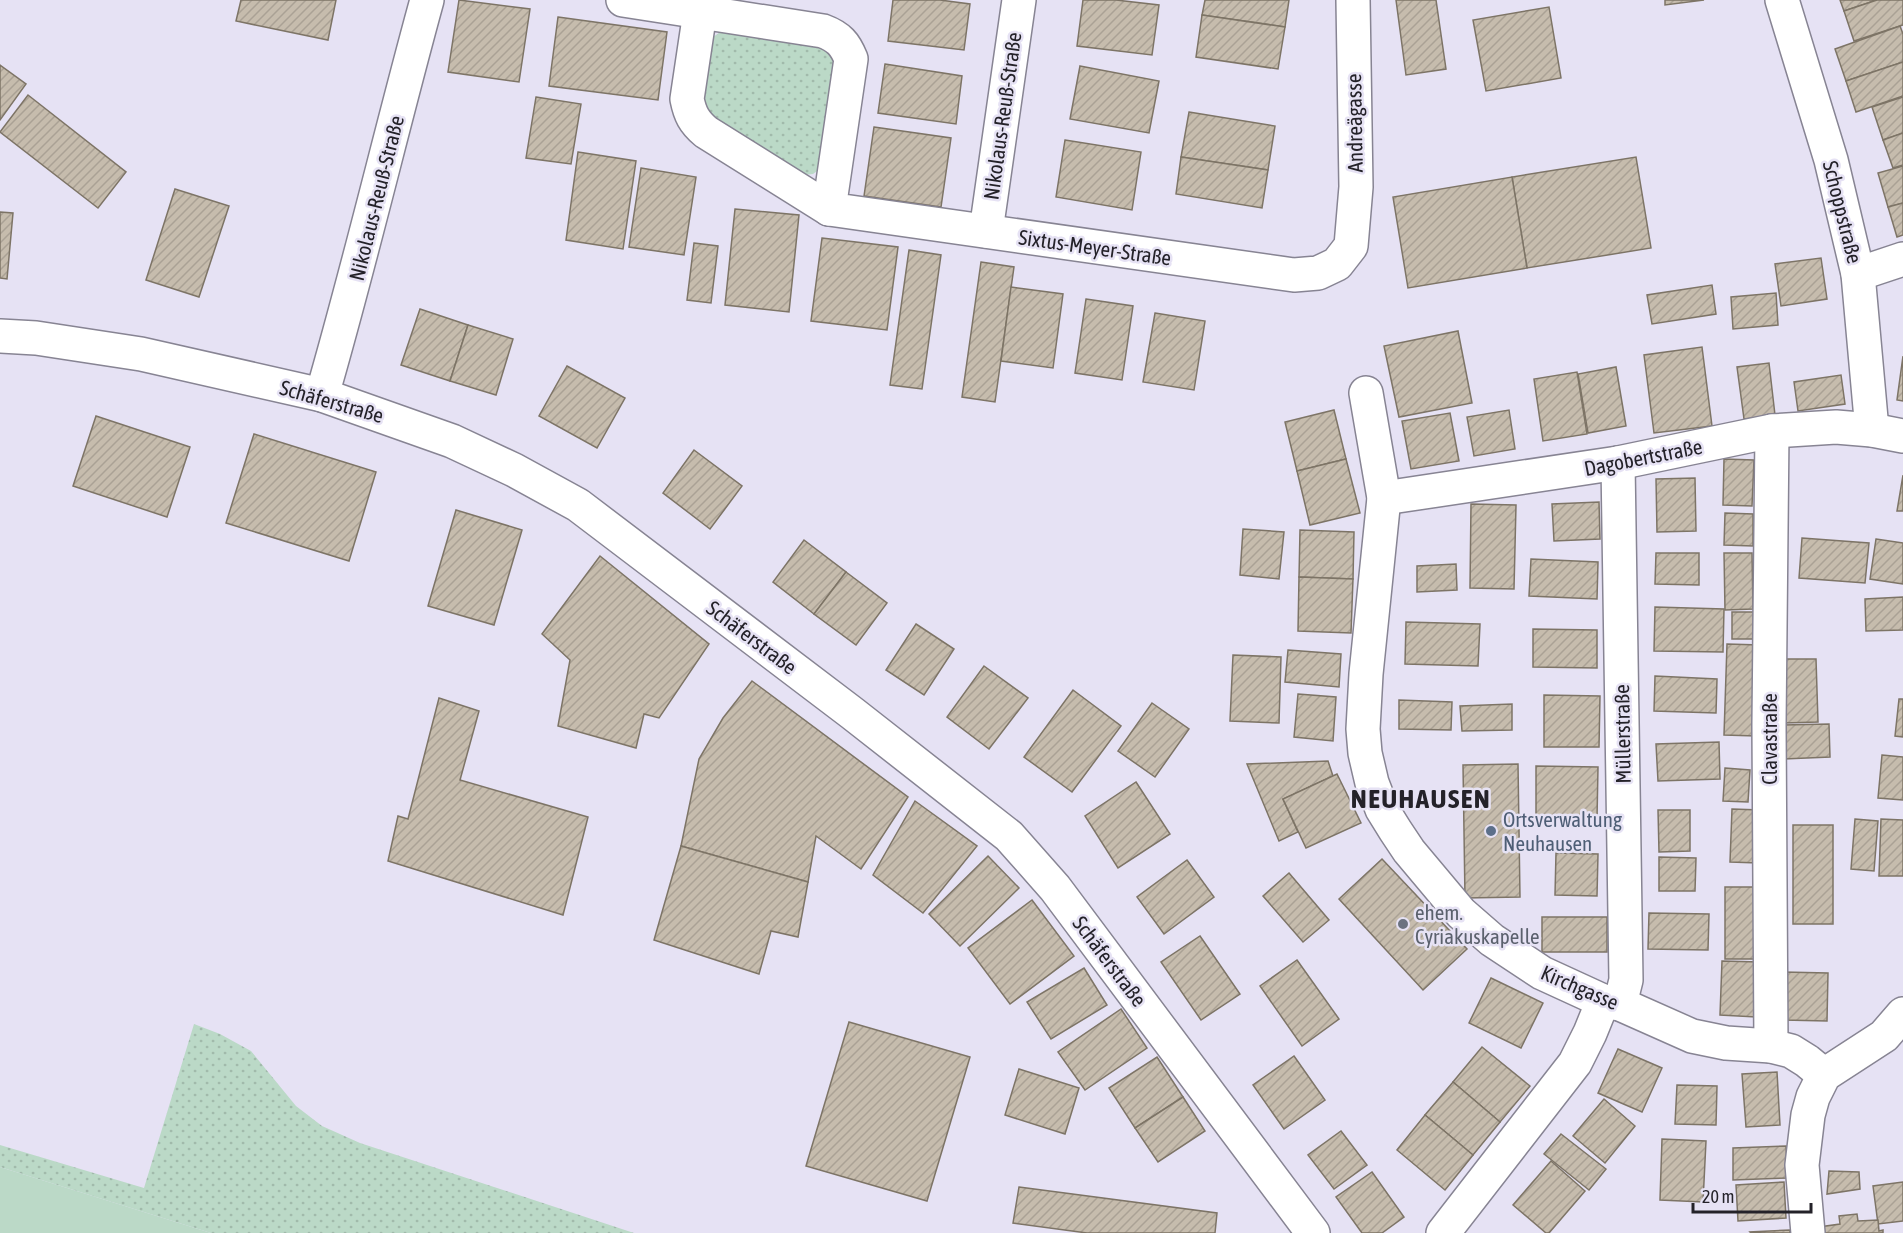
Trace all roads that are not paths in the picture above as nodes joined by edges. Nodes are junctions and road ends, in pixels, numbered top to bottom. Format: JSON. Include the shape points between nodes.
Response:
{"nodes":[{"id":1,"x":427,"y":0,"type":"edge"},
{"id":2,"x":622,"y":0,"type":"edge"},
{"id":3,"x":1018,"y":0,"type":"edge"},
{"id":4,"x":1353,"y":0,"type":"edge"},
{"id":5,"x":1782,"y":0,"type":"edge"},
{"id":6,"x":700,"y":12,"type":"junction"},
{"id":7,"x":829,"y":209,"type":"junction"},
{"id":8,"x":986,"y":231,"type":"junction"},
{"id":9,"x":1351,"y":246,"type":"joint"},
{"id":10,"x":1903,"y":259,"type":"edge"},
{"id":11,"x":1858,"y":274,"type":"junction"},
{"id":12,"x":0,"y":336,"type":"edge"},
{"id":13,"x":1366,"y":393,"type":"dead end"},
{"id":14,"x":322,"y":395,"type":"junction"},
{"id":15,"x":1772,"y":431,"type":"junction"},
{"id":16,"x":1888,"y":433,"type":"edge"},
{"id":17,"x":1618,"y":463,"type":"junction"},
{"id":18,"x":1384,"y":498,"type":"junction"},
{"id":19,"x":1611,"y":1003,"type":"junction"},
{"id":20,"x":1903,"y":1014,"type":"edge"},
{"id":21,"x":1771,"y":1046,"type":"junction"},
{"id":22,"x":1824,"y":1075,"type":"junction"},
{"id":23,"x":1312,"y":1233,"type":"edge"},
{"id":24,"x":1443,"y":1233,"type":"edge"},
{"id":25,"x":1808,"y":1233,"type":"edge"}],
"edges":[{"from":1,"to":14,"type":"street","name":"Nikolaus-Reuß-Straße"},
{"from":2,"to":6,"type":"street"},
{"from":3,"to":8,"type":"street","name":"Nikolaus-Reuß-Straße"},
{"from":4,"to":9,"type":"street","name":"Andreägasse","via":[[1356,187]]},
{"from":5,"to":11,"type":"street","name":"Schoppstraße","via":[[1832,160]]},
{"from":6,"to":7,"type":"street","name":"Sixtus-Meyer-Straße","via":[[687,99],[696,124]]},
{"from":6,"to":7,"type":"street","via":[[823,31],[846,46],[851,59]]},
{"from":7,"to":8,"type":"street","name":"Sixtus-Meyer-Straße"},
{"from":8,"to":9,"type":"street","name":"Sixtus-Meyer-Straße","via":[[1294,275],[1318,273],[1337,264]]},
{"from":10,"to":11,"type":"street"},
{"from":11,"to":16,"type":"street","name":"Schoppstraße"},
{"from":12,"to":14,"type":"street","name":"Schäferstraße","via":[[141,354]]},
{"from":13,"to":18,"type":"street"},
{"from":14,"to":23,"type":"street","name":"Schäferstraße","via":[[452,441],[578,505],[1009,836],[1055,888]]},
{"from":15,"to":16,"type":"street","name":"Dagobertstraße","via":[[1836,427]]},
{"from":15,"to":17,"type":"street","name":"Dagobertstraße"},
{"from":15,"to":21,"type":"street","name":"Clavastraße"},
{"from":17,"to":18,"type":"street","name":"Dagobertstraße"},
{"from":17,"to":19,"type":"street","name":"Müllerstraße","via":[[1626,980]]},
{"from":18,"to":19,"type":"street","name":"Kirchgasse","via":[[1363,729],[1372,783],[1382,809],[1409,851],[1461,914],[1484,934],[1542,973]]},
{"from":19,"to":21,"type":"street","name":"Kirchgasse","via":[[1692,1036]]},
{"from":19,"to":24,"type":"street","name":"Müllerstraße","via":[[1575,1063]]},
{"from":20,"to":22,"type":"street","via":[[1884,1036]]},
{"from":21,"to":22,"type":"street","name":"Kirchgasse","via":[[1791,1051]]},
{"from":22,"to":25,"type":"street","via":[[1808,1115],[1805,1135],[1802,1165]]}]}
